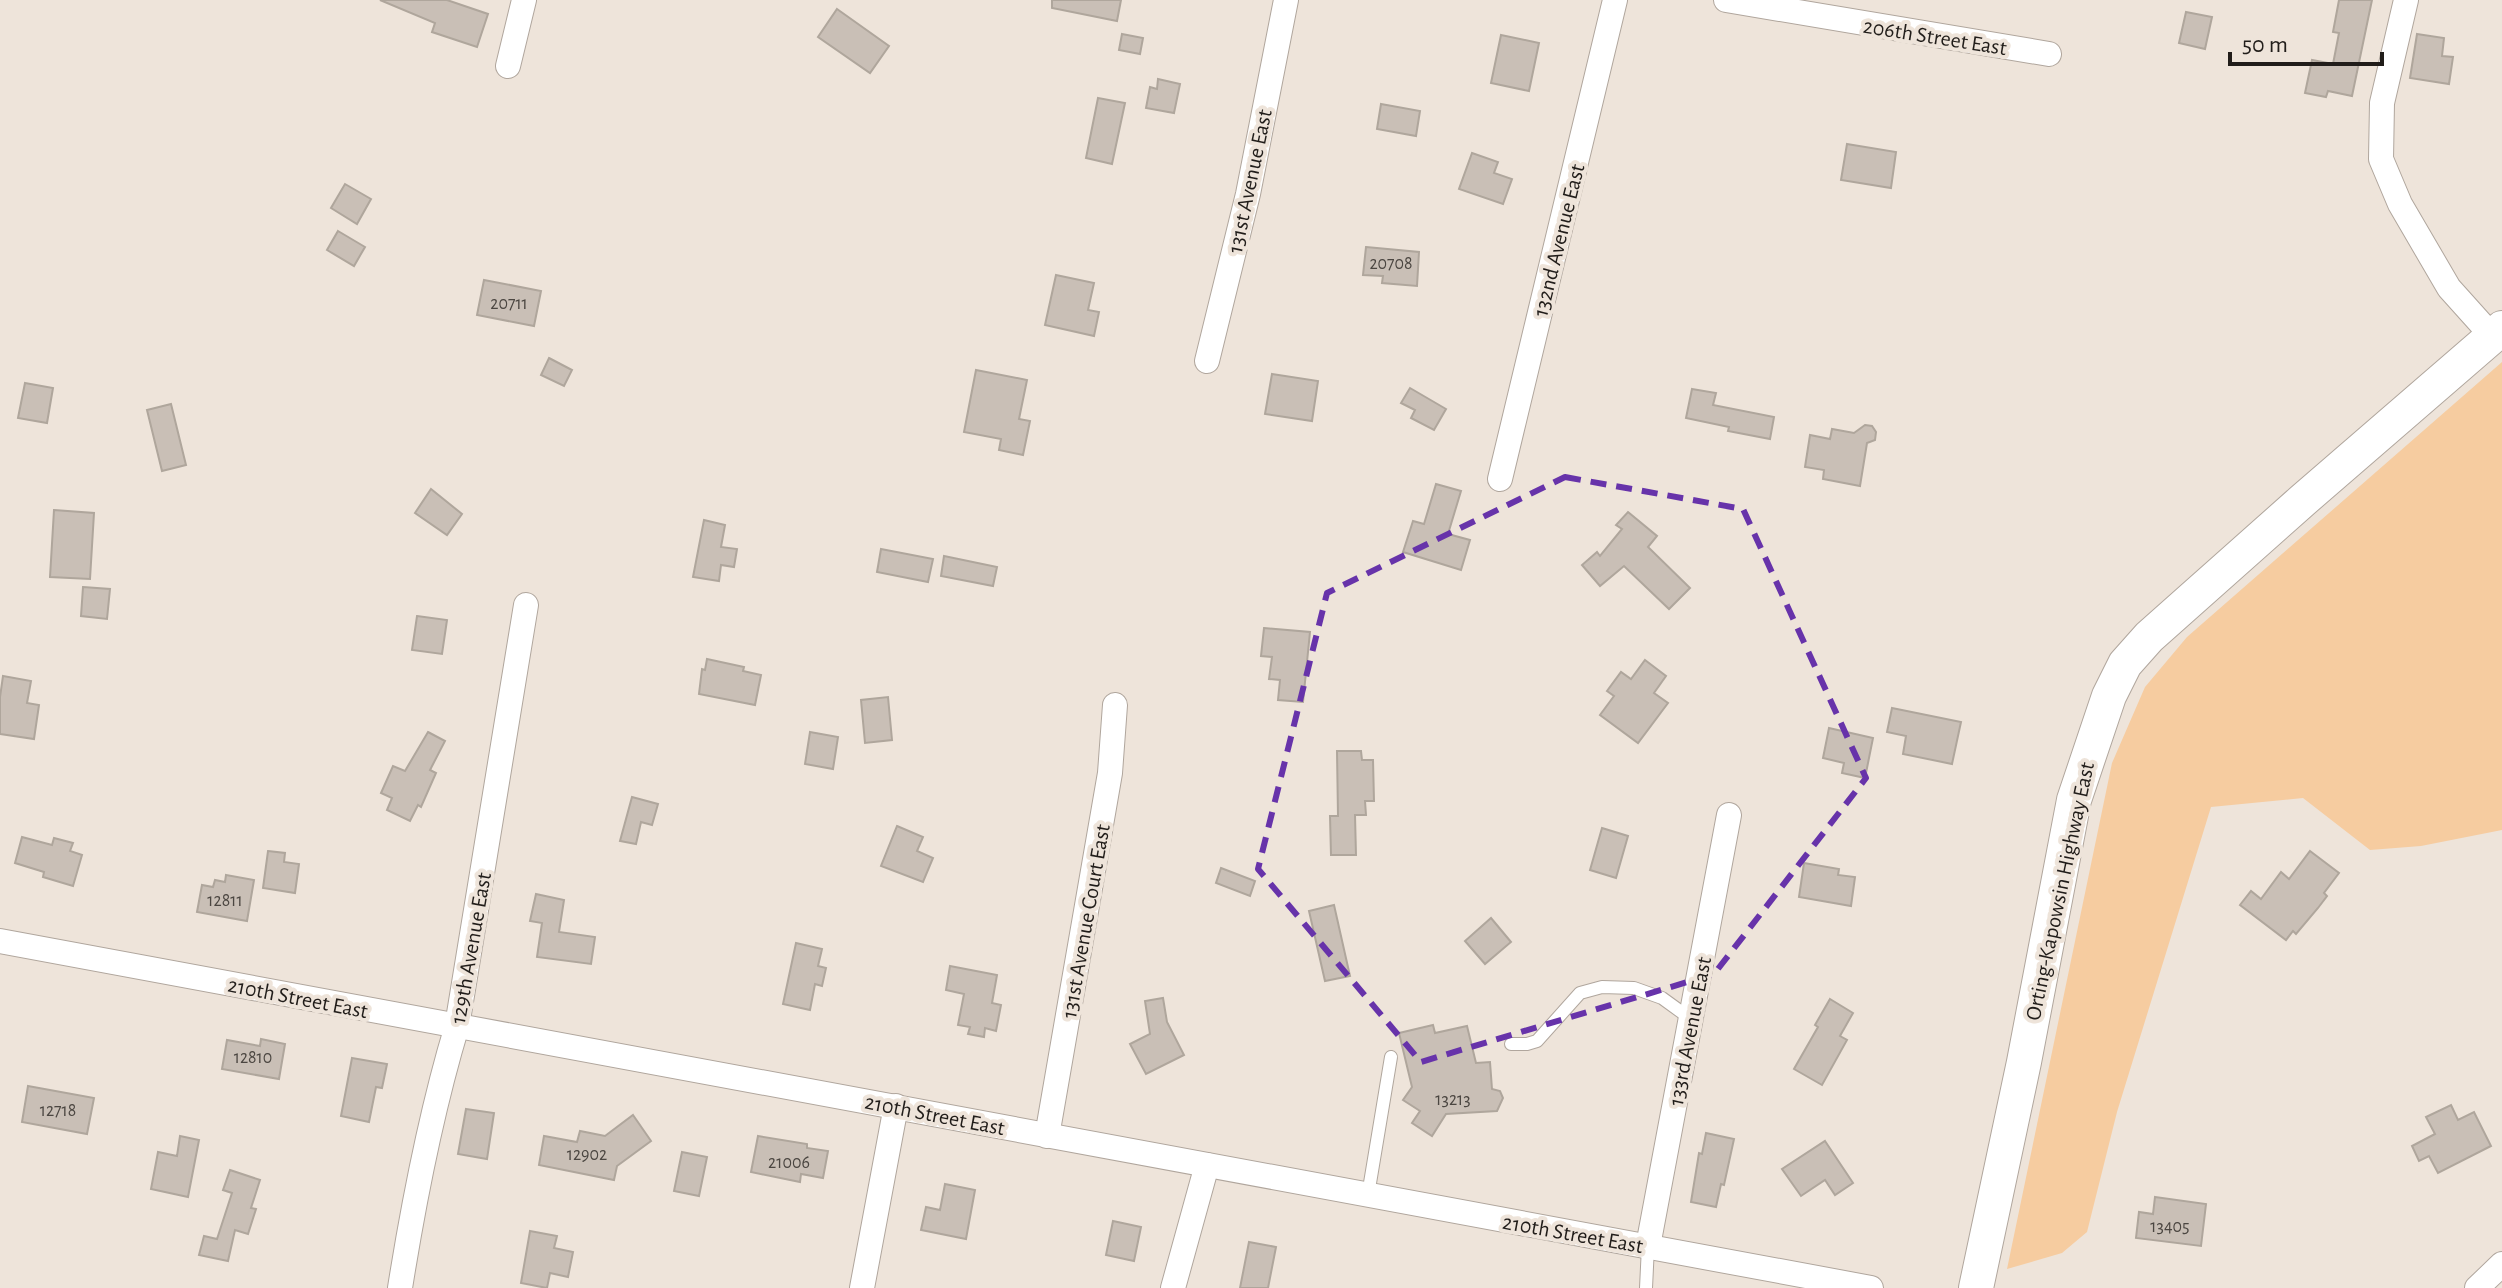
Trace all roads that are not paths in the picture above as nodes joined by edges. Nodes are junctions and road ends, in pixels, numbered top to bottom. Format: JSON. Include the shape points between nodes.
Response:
{"nodes":[{"id":1,"x":524,"y":0,"type":"edge"},
{"id":2,"x":1286,"y":0,"type":"edge"},
{"id":3,"x":1615,"y":0,"type":"edge"},
{"id":4,"x":1726,"y":0,"type":"edge"},
{"id":5,"x":2406,"y":0,"type":"edge"},
{"id":6,"x":2049,"y":54,"type":"dead end"},
{"id":7,"x":508,"y":66,"type":"dead end"},
{"id":8,"x":2497,"y":332,"type":"edge"},
{"id":9,"x":1207,"y":361,"type":"dead end"},
{"id":10,"x":1500,"y":479,"type":"dead end"},
{"id":11,"x":526,"y":605,"type":"dead end"},
{"id":12,"x":1115,"y":705,"type":"dead end"},
{"id":13,"x":1729,"y":815,"type":"dead end"},
{"id":14,"x":0,"y":941,"type":"edge"},
{"id":15,"x":1691,"y":1019,"type":"junction"},
{"id":16,"x":457,"y":1026,"type":"junction"},
{"id":17,"x":1511,"y":1044,"type":"dead end"},
{"id":18,"x":1391,"y":1057,"type":"dead end"},
{"id":19,"x":896,"y":1106,"type":"junction"},
{"id":20,"x":1047,"y":1136,"type":"junction"},
{"id":21,"x":1207,"y":1165,"type":"junction"},
{"id":22,"x":1368,"y":1195,"type":"junction"},
{"id":23,"x":1648,"y":1246,"type":"junction"},
{"id":24,"x":2502,"y":1264,"type":"edge"},
{"id":25,"x":1812,"y":1283,"type":"edge"},
{"id":26,"x":400,"y":1288,"type":"edge"},
{"id":27,"x":862,"y":1288,"type":"edge"},
{"id":28,"x":1173,"y":1288,"type":"edge"},
{"id":29,"x":1646,"y":1288,"type":"edge"},
{"id":30,"x":1871,"y":1288,"type":"edge"},
{"id":31,"x":1976,"y":1288,"type":"edge"},
{"id":32,"x":2477,"y":1288,"type":"edge"}],
"edges":[{"from":1,"to":7,"type":"street"},
{"from":2,"to":9,"type":"street","name":"131st Avenue East","via":[[1248,194]]},
{"from":3,"to":10,"type":"street","name":"132nd Avenue East"},
{"from":4,"to":6,"type":"street","name":"206th Street East"},
{"from":5,"to":8,"type":"street","via":[[2382,103],[2381,159],[2400,204],[2449,288]]},
{"from":8,"to":31,"type":"main road","name":"Orting-Kapowsin Highway East","via":[[2149,637],[2125,664],[2074,800]]},
{"from":11,"to":16,"type":"street","name":"129th Avenue East"},
{"from":12,"to":20,"type":"street","name":"131st Avenue Court East","via":[[1110,773]]},
{"from":13,"to":15,"type":"street","name":"133rd Avenue East"},
{"from":14,"to":16,"type":"street","name":"210th Street East"},
{"from":15,"to":17,"type":"lane","via":[[1662,998],[1634,988],[1602,987],[1580,993],[1537,1041]]},
{"from":15,"to":23,"type":"street","name":"133rd Avenue East"},
{"from":16,"to":19,"type":"street","name":"210th Street East"},
{"from":16,"to":26,"type":"street","name":"129th Avenue East","via":[[413,1207]]},
{"from":18,"to":22,"type":"lane"},
{"from":19,"to":20,"type":"street","name":"210th Street East"},
{"from":19,"to":27,"type":"street"},
{"from":20,"to":21,"type":"street","name":"210th Street East"},
{"from":21,"to":22,"type":"street","name":"210th Street East"},
{"from":21,"to":28,"type":"street"},
{"from":22,"to":23,"type":"street","name":"210th Street East"},
{"from":23,"to":25,"type":"street","name":"210th Street East"},
{"from":23,"to":29,"type":"lane"},
{"from":24,"to":32,"type":"street"},
{"from":25,"to":30,"type":"street","name":"210th Street East"}]}
